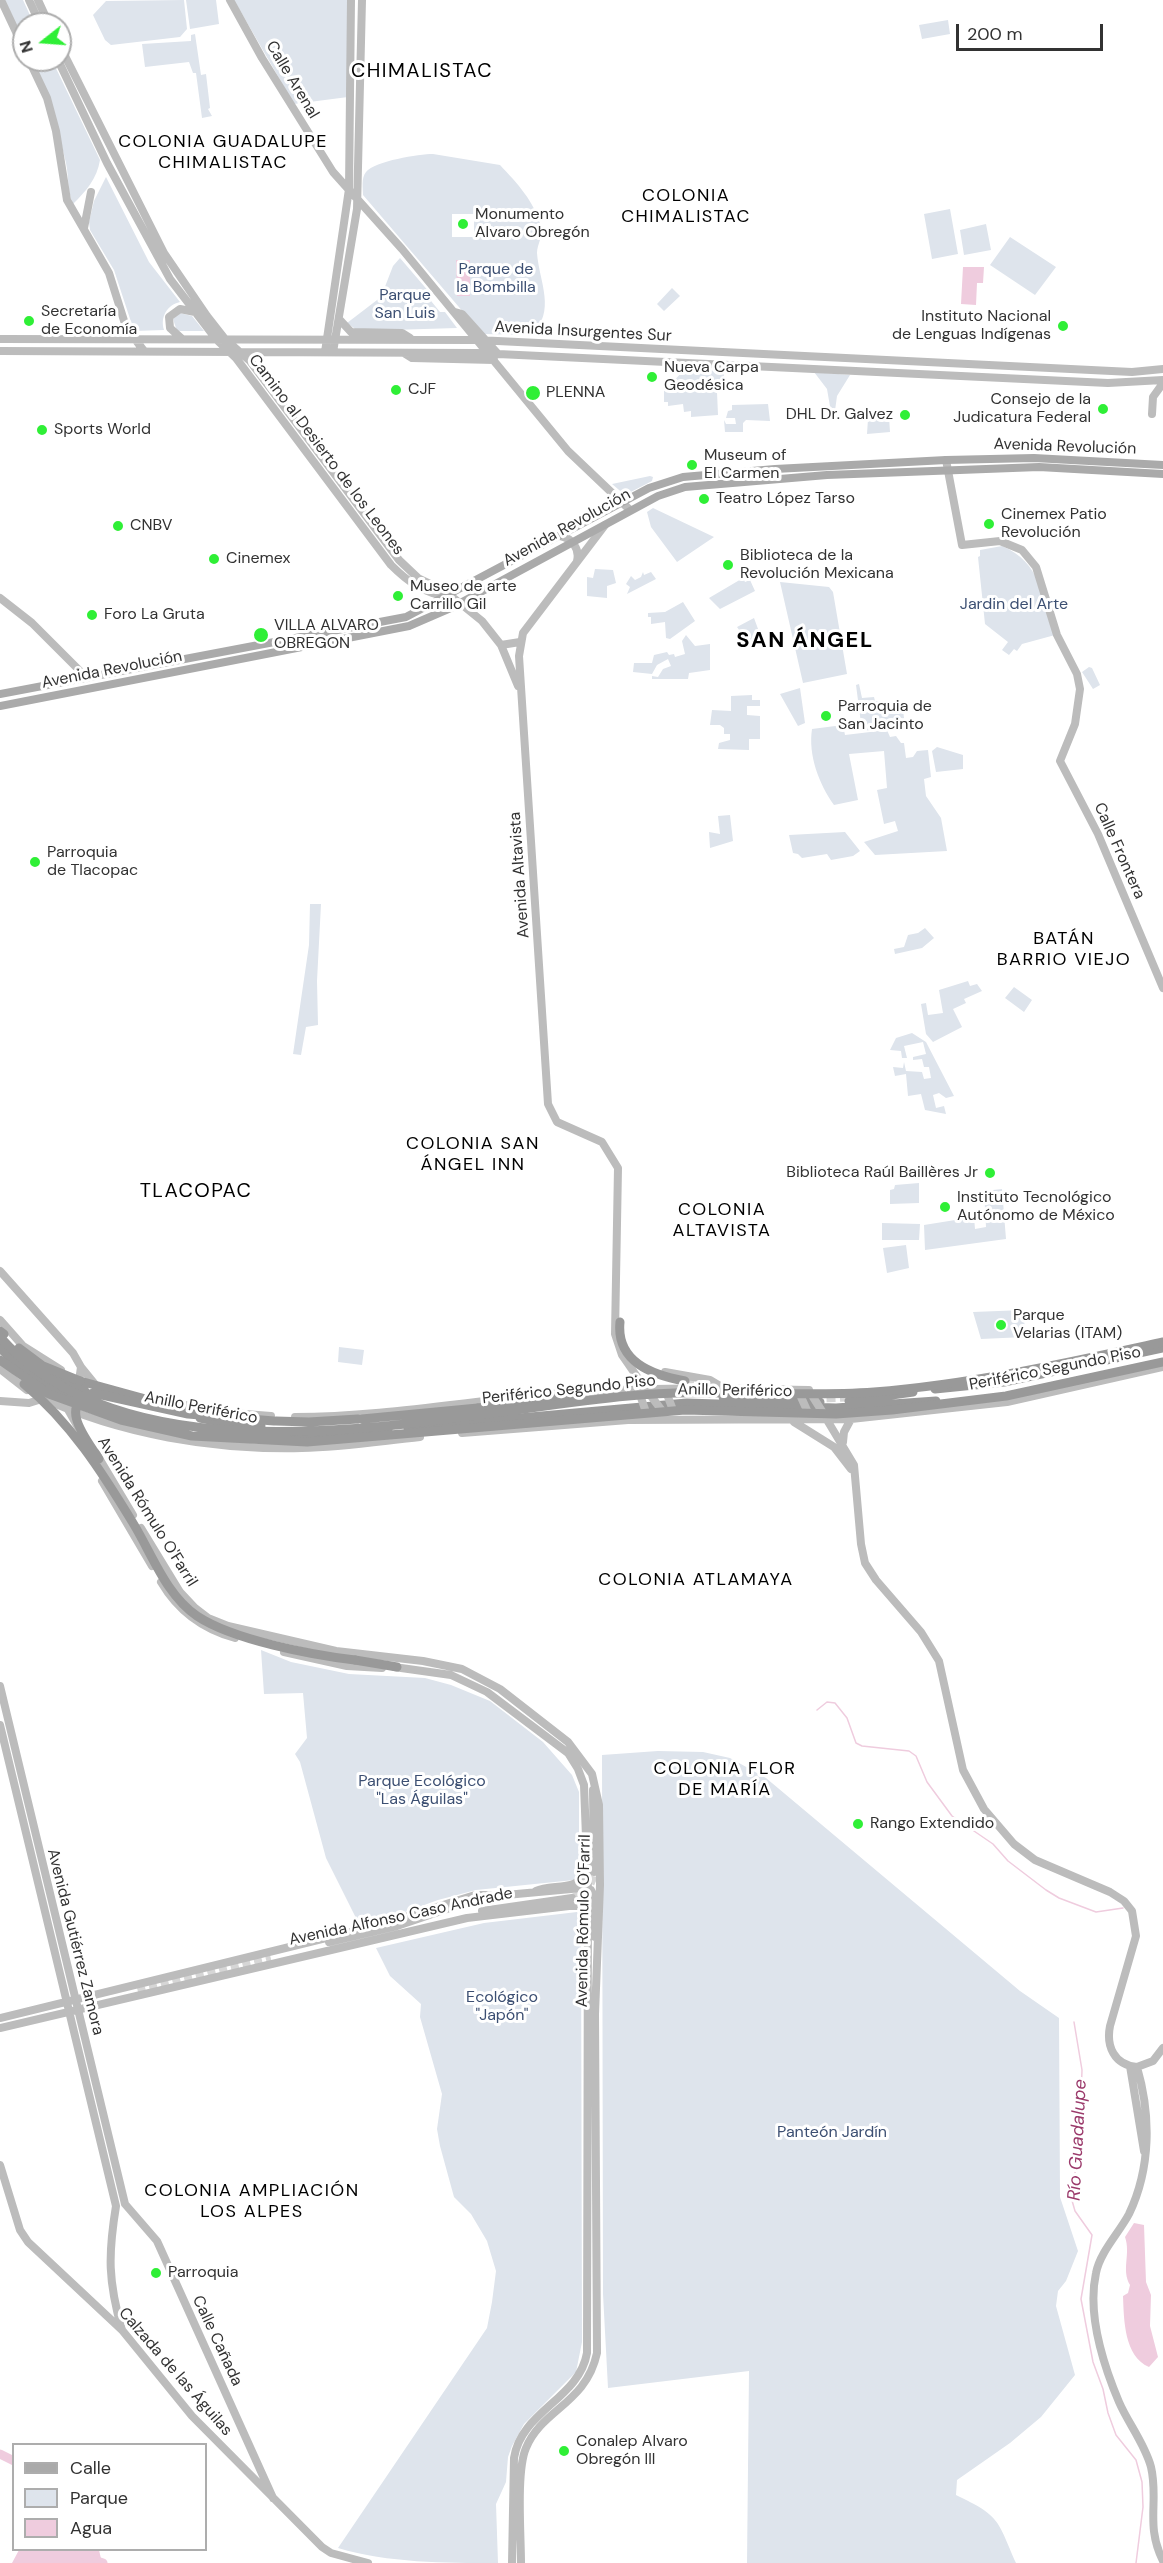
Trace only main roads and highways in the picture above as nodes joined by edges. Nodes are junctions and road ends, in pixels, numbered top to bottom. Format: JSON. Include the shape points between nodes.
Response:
{"nodes":[{"id":1,"x":1,"y":0,"type":"edge"},
{"id":2,"x":230,"y":0,"type":"edge"},
{"id":3,"x":351,"y":0,"type":"edge"},
{"id":4,"x":362,"y":0,"type":"edge"},
{"id":5,"x":12,"y":23,"type":"edge"},
{"id":6,"x":72,"y":70,"type":"edge"},
{"id":7,"x":35,"y":72,"type":"edge"},
{"id":8,"x":64,"y":72,"type":"edge"},
{"id":9,"x":349,"y":189,"type":"junction"},
{"id":10,"x":91,"y":192,"type":"dead end"},
{"id":11,"x":358,"y":199,"type":"junction"},
{"id":12,"x":84,"y":229,"type":"junction"},
{"id":13,"x":195,"y":312,"type":"junction"},
{"id":14,"x":339,"y":319,"type":"junction"},
{"id":15,"x":135,"y":338,"type":"junction"},
{"id":16,"x":0,"y":339,"type":"edge"},
{"id":17,"x":182,"y":339,"type":"junction"},
{"id":18,"x":216,"y":339,"type":"junction"},
{"id":19,"x":225,"y":339,"type":"junction"},
{"id":20,"x":331,"y":339,"type":"junction"},
{"id":21,"x":411,"y":339,"type":"junction"},
{"id":22,"x":458,"y":339,"type":"junction"},
{"id":23,"x":481,"y":340,"type":"junction"},
{"id":24,"x":0,"y":351,"type":"edge"},
{"id":25,"x":144,"y":351,"type":"junction"},
{"id":26,"x":231,"y":351,"type":"junction"},
{"id":27,"x":242,"y":351,"type":"junction"},
{"id":28,"x":329,"y":352,"type":"junction"},
{"id":29,"x":403,"y":352,"type":"junction"},
{"id":30,"x":465,"y":353,"type":"junction"},
{"id":31,"x":488,"y":353,"type":"junction"},
{"id":32,"x":496,"y":357,"type":"junction"},
{"id":33,"x":458,"y":359,"type":"junction"},
{"id":34,"x":250,"y":361,"type":"junction"},
{"id":35,"x":243,"y":367,"type":"junction"},
{"id":36,"x":1163,"y":369,"type":"edge"},
{"id":37,"x":1163,"y":382,"type":"edge"},
{"id":38,"x":1152,"y":414,"type":"dead end"},
{"id":39,"x":297,"y":432,"type":"junction"},
{"id":40,"x":309,"y":448,"type":"junction"},
{"id":41,"x":946,"y":460,"type":"junction"},
{"id":42,"x":1163,"y":465,"type":"edge"},
{"id":43,"x":948,"y":471,"type":"junction"},
{"id":44,"x":1163,"y":474,"type":"edge"},
{"id":45,"x":623,"y":502,"type":"junction"},
{"id":46,"x":630,"y":510,"type":"junction"},
{"id":47,"x":373,"y":525,"type":"junction"},
{"id":48,"x":605,"y":525,"type":"junction"},
{"id":49,"x":366,"y":531,"type":"junction"},
{"id":50,"x":560,"y":536,"type":"junction"},
{"id":51,"x":573,"y":543,"type":"junction"},
{"id":52,"x":576,"y":563,"type":"junction"},
{"id":53,"x":449,"y":596,"type":"junction"},
{"id":54,"x":0,"y":603,"type":"edge"},
{"id":55,"x":460,"y":603,"type":"junction"},
{"id":56,"x":520,"y":642,"type":"junction"},
{"id":57,"x":501,"y":645,"type":"junction"},
{"id":58,"x":126,"y":670,"type":"junction"},
{"id":59,"x":87,"y":678,"type":"junction"},
{"id":60,"x":128,"y":682,"type":"junction"},
{"id":61,"x":0,"y":694,"type":"edge"},
{"id":62,"x":521,"y":699,"type":"junction"},
{"id":63,"x":0,"y":706,"type":"edge"},
{"id":64,"x":1163,"y":988,"type":"edge"},
{"id":65,"x":0,"y":1266,"type":"edge"},
{"id":66,"x":0,"y":1271,"type":"edge"},
{"id":67,"x":14,"y":1287,"type":"junction"},
{"id":68,"x":617,"y":1306,"type":"junction"},
{"id":69,"x":0,"y":1320,"type":"edge"},
{"id":70,"x":620,"y":1322,"type":"junction"},
{"id":71,"x":0,"y":1331,"type":"edge"},
{"id":72,"x":0,"y":1338,"type":"edge"},
{"id":73,"x":1163,"y":1340,"type":"edge"},
{"id":74,"x":0,"y":1348,"type":"edge"},
{"id":75,"x":1163,"y":1348,"type":"edge"},
{"id":76,"x":1105,"y":1351,"type":"junction"},
{"id":77,"x":1163,"y":1360,"type":"edge"},
{"id":78,"x":0,"y":1361,"type":"edge"},
{"id":79,"x":46,"y":1366,"type":"junction"},
{"id":80,"x":81,"y":1367,"type":"junction"},
{"id":81,"x":1073,"y":1367,"type":"junction"},
{"id":82,"x":630,"y":1368,"type":"junction"},
{"id":83,"x":1163,"y":1368,"type":"edge"},
{"id":84,"x":0,"y":1369,"type":"edge"},
{"id":85,"x":1107,"y":1370,"type":"junction"},
{"id":86,"x":1143,"y":1372,"type":"junction"},
{"id":87,"x":78,"y":1380,"type":"junction"},
{"id":88,"x":94,"y":1383,"type":"junction"},
{"id":89,"x":682,"y":1384,"type":"junction"},
{"id":90,"x":721,"y":1386,"type":"junction"},
{"id":91,"x":808,"y":1390,"type":"junction"},
{"id":92,"x":29,"y":1391,"type":"junction"},
{"id":93,"x":639,"y":1391,"type":"junction"},
{"id":94,"x":56,"y":1392,"type":"junction"},
{"id":95,"x":800,"y":1393,"type":"junction"},
{"id":96,"x":906,"y":1393,"type":"junction"},
{"id":97,"x":894,"y":1394,"type":"dead end"},
{"id":98,"x":572,"y":1397,"type":"tunnel mouth"},
{"id":99,"x":967,"y":1398,"type":"junction"},
{"id":100,"x":44,"y":1399,"type":"junction"},
{"id":101,"x":0,"y":1401,"type":"edge"},
{"id":102,"x":66,"y":1401,"type":"junction"},
{"id":103,"x":954,"y":1401,"type":"dead end"},
{"id":104,"x":22,"y":1402,"type":"junction"},
{"id":105,"x":411,"y":1408,"type":"junction"},
{"id":106,"x":193,"y":1413,"type":"junction"},
{"id":107,"x":646,"y":1416,"type":"junction"},
{"id":108,"x":297,"y":1418,"type":"junction"},
{"id":109,"x":560,"y":1419,"type":"dead end"},
{"id":110,"x":681,"y":1419,"type":"junction"},
{"id":111,"x":811,"y":1419,"type":"junction"},
{"id":112,"x":827,"y":1419,"type":"junction"},
{"id":113,"x":851,"y":1419,"type":"junction"},
{"id":114,"x":402,"y":1420,"type":"junction"},
{"id":115,"x":669,"y":1420,"type":"junction"},
{"id":116,"x":793,"y":1421,"type":"junction"},
{"id":117,"x":308,"y":1427,"type":"junction"},
{"id":118,"x":540,"y":1428,"type":"junction"},
{"id":119,"x":234,"y":1432,"type":"junction"},
{"id":120,"x":843,"y":1443,"type":"junction"},
{"id":121,"x":247,"y":1446,"type":"junction"},
{"id":122,"x":855,"y":1476,"type":"junction"},
{"id":123,"x":134,"y":1525,"type":"junction"},
{"id":124,"x":261,"y":1634,"type":"junction"},
{"id":125,"x":259,"y":1644,"type":"junction"},
{"id":126,"x":397,"y":1667,"type":"junction"},
{"id":127,"x":0,"y":1686,"type":"edge"},
{"id":128,"x":0,"y":1725,"type":"edge"},
{"id":129,"x":588,"y":1768,"type":"junction"},
{"id":130,"x":591,"y":1870,"type":"junction"},
{"id":131,"x":588,"y":1889,"type":"junction"},
{"id":132,"x":530,"y":1893,"type":"junction"},
{"id":133,"x":489,"y":1895,"type":"junction"},
{"id":134,"x":569,"y":1898,"type":"junction"},
{"id":135,"x":588,"y":1913,"type":"junction"},
{"id":136,"x":437,"y":1924,"type":"junction"},
{"id":137,"x":596,"y":1951,"type":"junction"},
{"id":138,"x":591,"y":1982,"type":"junction"},
{"id":139,"x":73,"y":2005,"type":"junction"},
{"id":140,"x":0,"y":2018,"type":"edge"},
{"id":141,"x":0,"y":2028,"type":"edge"},
{"id":142,"x":1163,"y":2048,"type":"edge"},
{"id":143,"x":1134,"y":2067,"type":"junction"},
{"id":144,"x":0,"y":2165,"type":"edge"},
{"id":145,"x":121,"y":2205,"type":"junction"},
{"id":146,"x":122,"y":2330,"type":"junction"},
{"id":147,"x":273,"y":2498,"type":"junction"},
{"id":148,"x":1163,"y":2561,"type":"edge"},
{"id":149,"x":368,"y":2563,"type":"edge"},
{"id":150,"x":512,"y":2563,"type":"edge"},
{"id":151,"x":521,"y":2563,"type":"edge"}],
"edges":[{"from":1,"to":5,"type":"main road"},
{"from":2,"to":9,"type":"main road","name":"Calle Arenal","via":[[324,160]]},
{"from":3,"to":9,"type":"main road"},
{"from":4,"to":11,"type":"main road"},
{"from":6,"to":19,"type":"main road","name":"Camino al Desierto de los Leones","via":[[164,253]]},
{"from":7,"to":12,"type":"main road","via":[[56,131],[67,200]]},
{"from":8,"to":13,"type":"main road","name":"Camino al Desierto de los Leones","via":[[156,257]]},
{"from":9,"to":11,"type":"main road","name":"Calle Arenal"},
{"from":9,"to":20,"type":"main road"},
{"from":10,"to":12,"type":"main road"},
{"from":11,"to":14,"type":"main road"},
{"from":11,"to":23,"type":"main road","name":"Calle Arenal"},
{"from":12,"to":15,"type":"main road","via":[[109,273],[126,327]]},
{"from":13,"to":17,"type":"main road","via":[[180,309],[170,317],[170,328]]},
{"from":13,"to":18,"type":"main road","name":"Camino al Desierto de los Leones"},
{"from":14,"to":20,"type":"main road"},
{"from":14,"to":21,"type":"main road","via":[[351,332],[402,333]]},
{"from":15,"to":16,"type":"main road","name":"Avenida Insurgentes Sur"},
{"from":15,"to":17,"type":"main road","name":"Avenida Insurgentes Sur"},
{"from":15,"to":25,"type":"main road"},
{"from":17,"to":18,"type":"main road","name":"Avenida Insurgentes Sur"},
{"from":18,"to":19,"type":"main road","name":"Avenida Insurgentes Sur"},
{"from":18,"to":26,"type":"main road","name":"Camino al Desierto de los Leones"},
{"from":19,"to":20,"type":"main road","name":"Avenida Insurgentes Sur"},
{"from":19,"to":27,"type":"main road","name":"Camino al Desierto de los Leones"},
{"from":20,"to":21,"type":"main road","name":"Avenida Insurgentes Sur"},
{"from":20,"to":28,"type":"main road"},
{"from":21,"to":22,"type":"main road","name":"Avenida Insurgentes Sur"},
{"from":22,"to":23,"type":"main road","name":"Avenida Insurgentes Sur"},
{"from":22,"to":30,"type":"main road"},
{"from":23,"to":31,"type":"main road"},
{"from":23,"to":32,"type":"main road"},
{"from":23,"to":36,"type":"main road","name":"Avenida Insurgentes Sur","via":[[1132,372]]},
{"from":24,"to":25,"type":"main road","name":"Avenida Insurgentes Sur"},
{"from":25,"to":26,"type":"main road","name":"Avenida Insurgentes Sur"},
{"from":26,"to":27,"type":"main road","name":"Avenida Insurgentes Sur"},
{"from":26,"to":35,"type":"main road","name":"Camino al Desierto de los Leones"},
{"from":27,"to":28,"type":"main road","name":"Avenida Insurgentes Sur"},
{"from":27,"to":34,"type":"main road","name":"Camino al Desierto de los Leones"},
{"from":28,"to":29,"type":"main road","name":"Avenida Insurgentes Sur"},
{"from":29,"to":30,"type":"main road","name":"Avenida Insurgentes Sur"},
{"from":29,"to":33,"type":"main road","name":"Avenida Insurgentes Sur","via":[[412,358]]},
{"from":30,"to":31,"type":"main road","name":"Avenida Insurgentes Sur"},
{"from":30,"to":33,"type":"main road"},
{"from":31,"to":32,"type":"main road"},
{"from":32,"to":33,"type":"main road","name":"Avenida Insurgentes Sur"},
{"from":32,"to":37,"type":"main road","name":"Avenida Insurgentes Sur","via":[[1096,383]]},
{"from":32,"to":45,"type":"main road","via":[[568,451]]},
{"from":34,"to":35,"type":"main road"},
{"from":34,"to":39,"type":"main road","name":"Camino al Desierto de los Leones"},
{"from":35,"to":39,"type":"main road","name":"Camino al Desierto de los Leones"},
{"from":37,"to":38,"type":"main road","via":[[1153,397]]},
{"from":39,"to":40,"type":"main road","name":"Camino al Desierto de los Leones"},
{"from":40,"to":47,"type":"main road","name":"Camino al Desierto de los Leones"},
{"from":40,"to":49,"type":"main road","name":"Camino al Desierto de los Leones"},
{"from":41,"to":42,"type":"main road","name":"Avenida Revolución","via":[[1034,458]]},
{"from":41,"to":43,"type":"main road"},
{"from":41,"to":45,"type":"main road","name":"Avenida Revolución","via":[[775,468],[683,477]]},
{"from":43,"to":44,"type":"main road","name":"Avenida Revolución","via":[[1039,466]]},
{"from":43,"to":46,"type":"main road","name":"Avenida Revolución","via":[[827,475],[685,487]]},
{"from":43,"to":64,"type":"main road","name":"Calle Frontera","via":[[962,545],[1000,541],[1022,550],[1036,567],[1057,635],[1077,674],[1080,689],[1075,724],[1060,761],[1098,834]]},
{"from":45,"to":46,"type":"main road"},
{"from":45,"to":50,"type":"main road","name":"Avenida Revolución"},
{"from":46,"to":48,"type":"main road","name":"Avenida Revolución"},
{"from":47,"to":49,"type":"main road"},
{"from":47,"to":53,"type":"main road","name":"Camino al Desierto de los Leones","via":[[408,570]]},
{"from":48,"to":51,"type":"main road","name":"Avenida Revolución"},
{"from":48,"to":52,"type":"main road"},
{"from":49,"to":53,"type":"main road","name":"Camino al Desierto de los Leones","via":[[392,565],[413,584],[434,595]]},
{"from":50,"to":51,"type":"main road"},
{"from":50,"to":53,"type":"main road","name":"Avenida Revolución"},
{"from":51,"to":52,"type":"main road","via":[[578,553]]},
{"from":51,"to":55,"type":"main road","name":"Avenida Revolución"},
{"from":52,"to":56,"type":"main road"},
{"from":53,"to":55,"type":"main road","name":"Camino al Desierto de los Leones"},
{"from":53,"to":58,"type":"main road","name":"Avenida Revolución","via":[[420,612],[391,621]]},
{"from":54,"to":59,"type":"main road","via":[[12,606]]},
{"from":55,"to":57,"type":"main road","name":"Camino al Desierto de los Leones","via":[[482,621]]},
{"from":55,"to":60,"type":"main road","name":"Avenida Revolución","via":[[394,630]]},
{"from":56,"to":57,"type":"main road"},
{"from":56,"to":62,"type":"main road","name":"Avenida Altavista"},
{"from":57,"to":62,"type":"main road","name":"Camino al Desierto de los Leones"},
{"from":58,"to":59,"type":"main road","name":"Avenida Revolución"},
{"from":58,"to":60,"type":"main road"},
{"from":59,"to":61,"type":"main road","name":"Avenida Revolución"},
{"from":60,"to":63,"type":"main road","name":"Avenida Revolución"},
{"from":62,"to":68,"type":"main road","name":"Avenida Altavista","via":[[548,1104],[557,1122],[602,1142],[618,1168]]},
{"from":65,"to":67,"type":"main road"},
{"from":66,"to":67,"type":"main road"},
{"from":67,"to":80,"type":"main road"},
{"from":68,"to":70,"type":"main road"},
{"from":68,"to":82,"type":"main road","via":[[616,1343]]},
{"from":69,"to":79,"type":"main road"},
{"from":70,"to":89,"type":"highway","via":[[620,1339],[635,1363]]},
{"from":70,"to":90,"type":"main road","via":[[630,1350],[648,1366]]},
{"from":71,"to":106,"type":"highway","bridge":true,"via":[[43,1366],[67,1377]]},
{"from":72,"to":73,"type":"highway","name":"Periférico Segundo Piso","bridge":true,"via":[[33,1368],[61,1386],[120,1410],[218,1431],[303,1433],[629,1396],[828,1394],[965,1383]]},
{"from":72,"to":106,"type":"highway","name":"Anillo Periférico","via":[[47,1374],[86,1392]]},
{"from":73,"to":76,"type":"main road"},
{"from":74,"to":119,"type":"highway","name":"Anillo Periférico","via":[[45,1386],[85,1399]]},
{"from":75,"to":81,"type":"highway","name":"Anillo Periférico"},
{"from":76,"to":81,"type":"highway"},
{"from":76,"to":91,"type":"main road","via":[[969,1380]]},
{"from":77,"to":78,"type":"highway","name":"Periférico Segundo Piso","bridge":true,"via":[[1006,1396],[892,1410],[836,1414],[685,1410],[307,1442],[201,1437],[121,1420],[49,1394]]},
{"from":77,"to":85,"type":"highway","name":"Anillo Periférico"},
{"from":78,"to":123,"type":"highway","bridge":true,"via":[[70,1430]]},
{"from":79,"to":87,"type":"main road"},
{"from":79,"to":92,"type":"main road","bridge":true},
{"from":79,"to":94,"type":"main road","name":"Avenida Rómulo O'Farril","bridge":true},
{"from":80,"to":87,"type":"main road"},
{"from":80,"to":88,"type":"main road"},
{"from":81,"to":96,"type":"highway","name":"Anillo Periférico","via":[[1004,1382]]},
{"from":82,"to":93,"type":"main road"},
{"from":82,"to":93,"type":"main road"},
{"from":83,"to":86,"type":"main road"},
{"from":84,"to":92,"type":"main road"},
{"from":85,"to":86,"type":"highway"},
{"from":85,"to":99,"type":"highway","name":"Anillo Periférico"},
{"from":86,"to":113,"type":"main road","via":[[1007,1401]]},
{"from":87,"to":88,"type":"main road"},
{"from":87,"to":94,"type":"main road","bridge":true},
{"from":87,"to":102,"type":"main road","bridge":true},
{"from":88,"to":106,"type":"main road"},
{"from":89,"to":90,"type":"main road"},
{"from":89,"to":93,"type":"main road"},
{"from":89,"to":110,"type":"main road","bridge":true,"via":[[668,1397]]},
{"from":90,"to":95,"type":"main road"},
{"from":91,"to":95,"type":"main road"},
{"from":91,"to":112,"type":"main road","bridge":true},
{"from":92,"to":100,"type":"main road"},
{"from":92,"to":104,"type":"main road"},
{"from":93,"to":105,"type":"main road","via":[[565,1393]]},
{"from":93,"to":107,"type":"main road","bridge":true},
{"from":93,"to":115,"type":"main road","bridge":true},
{"from":94,"to":100,"type":"main road"},
{"from":94,"to":102,"type":"main road","name":"Avenida Rómulo O'Farril","bridge":true},
{"from":95,"to":111,"type":"main road","bridge":true},
{"from":96,"to":97,"type":"highway"},
{"from":96,"to":114,"type":"highway","name":"Anillo Periférico","via":[[837,1402],[686,1395]]},
{"from":98,"to":106,"type":"highway","bridge":true,"via":[[309,1422]]},
{"from":99,"to":103,"type":"highway"},
{"from":99,"to":119,"type":"highway","name":"Anillo Periférico","via":[[836,1408],[687,1403],[299,1437]]},
{"from":100,"to":102,"type":"main road"},
{"from":100,"to":104,"type":"main road"},
{"from":100,"to":125,"type":"main road","name":"Avenida Rómulo O'Farril","via":[[87,1457],[178,1606],[209,1628]]},
{"from":101,"to":104,"type":"main road"},
{"from":102,"to":121,"type":"main road","via":[[146,1432]]},
{"from":102,"to":124,"type":"main road","name":"Avenida Rómulo O'Farril","via":[[72,1419],[104,1463],[186,1600],[217,1622]]},
{"from":105,"to":108,"type":"main road"},
{"from":105,"to":114,"type":"highway"},
{"from":106,"to":108,"type":"main road"},
{"from":106,"to":117,"type":"highway","name":"Anillo Periférico","via":[[231,1424]]},
{"from":106,"to":123,"type":"highway","bridge":true,"via":[[97,1393],[80,1401],[77,1426],[115,1484]]},
{"from":107,"to":115,"type":"main road"},
{"from":107,"to":118,"type":"main road"},
{"from":108,"to":117,"type":"highway"},
{"from":109,"to":118,"type":"highway"},
{"from":110,"to":115,"type":"main road"},
{"from":110,"to":116,"type":"main road"},
{"from":111,"to":112,"type":"main road"},
{"from":111,"to":116,"type":"main road"},
{"from":112,"to":113,"type":"main road"},
{"from":112,"to":120,"type":"main road"},
{"from":113,"to":120,"type":"main road"},
{"from":114,"to":117,"type":"highway","name":"Anillo Periférico"},
{"from":116,"to":122,"type":"main road","via":[[834,1447]]},
{"from":118,"to":121,"type":"main road","via":[[302,1448]]},
{"from":119,"to":121,"type":"highway"},
{"from":120,"to":122,"type":"main road"},
{"from":122,"to":143,"type":"main road","via":[[865,1563],[921,1632],[939,1661],[963,1770],[984,1809],[1023,1852],[1056,1871],[1110,1892],[1132,1911],[1136,1936],[1108,2040],[1115,2056]]},
{"from":123,"to":126,"type":"highway","bridge":true,"via":[[172,1590],[196,1616],[222,1629],[315,1654]]},
{"from":124,"to":125,"type":"main road","via":[[255,1639]]},
{"from":124,"to":129,"type":"main road","name":"Avenida Rómulo O'Farril","via":[[336,1651],[462,1669],[500,1689],[562,1737]]},
{"from":125,"to":126,"type":"main road","name":"Avenida Rómulo O'Farril","via":[[347,1666]]},
{"from":126,"to":130,"type":"main road","name":"Avenida Rómulo O'Farril","via":[[463,1679],[487,1692],[568,1753],[584,1785]]},
{"from":127,"to":139,"type":"main road","name":"Avenida Gutiérrez Zamora"},
{"from":128,"to":139,"type":"main road","name":"Avenida Gutiérrez Zamora"},
{"from":129,"to":130,"type":"main road","via":[[593,1785]]},
{"from":129,"to":137,"type":"main road","name":"Avenida Rómulo O'Farril","via":[[595,1780],[599,1805],[600,1924]]},
{"from":130,"to":131,"type":"main road","name":"Avenida Rómulo O'Farril"},
{"from":130,"to":132,"type":"main road","via":[[580,1882]]},
{"from":131,"to":134,"type":"main road"},
{"from":131,"to":135,"type":"main road","name":"Avenida Rómulo O'Farril"},
{"from":131,"to":137,"type":"main road","via":[[595,1899]]},
{"from":132,"to":133,"type":"main road","name":"Avenida Alfonso Caso Andrade"},
{"from":132,"to":134,"type":"main road","name":"Avenida Alfonso Caso Andrade"},
{"from":133,"to":136,"type":"main road","name":"Avenida Alfonso Caso Andrade","via":[[397,1926],[270,1958]]},
{"from":133,"to":139,"type":"main road","via":[[475,1895],[379,1925]]},
{"from":134,"to":135,"type":"main road"},
{"from":134,"to":136,"type":"main road","name":"Avenida Alfonso Caso Andrade","via":[[495,1908]]},
{"from":135,"to":138,"type":"main road","name":"Avenida Rómulo O'Farril"},
{"from":136,"to":139,"type":"main road"},
{"from":137,"to":138,"type":"main road","name":"Avenida Rómulo O'Farril"},
{"from":138,"to":150,"type":"main road","name":"Avenida Rómulo O'Farril","via":[[587,2353],[579,2377],[530,2423],[517,2443]]},
{"from":138,"to":151,"type":"main road","name":"Avenida Rómulo O'Farril","via":[[597,2353],[585,2384],[526,2447],[522,2468]]},
{"from":139,"to":140,"type":"main road"},
{"from":139,"to":141,"type":"main road"},
{"from":139,"to":145,"type":"main road","name":"Avenida Gutiérrez Zamora"},
{"from":142,"to":143,"type":"main road","via":[[1148,2064]]},
{"from":143,"to":148,"type":"main road","via":[[1145,2156],[1128,2215],[1096,2270],[1094,2312],[1119,2401],[1151,2466],[1152,2532]]},
{"from":144,"to":146,"type":"main road","name":"Calzada de las Águilas","via":[[20,2230],[28,2242]]},
{"from":145,"to":146,"type":"main road","via":[[110,2251],[110,2277]]},
{"from":145,"to":147,"type":"main road","name":"Calle Cañada","via":[[157,2241]]},
{"from":146,"to":147,"type":"main road","name":"Calzada de las Águilas","via":[[192,2416]]},
{"from":147,"to":149,"type":"main road","name":"Calzada de las Águilas","via":[[322,2547]]}]}
